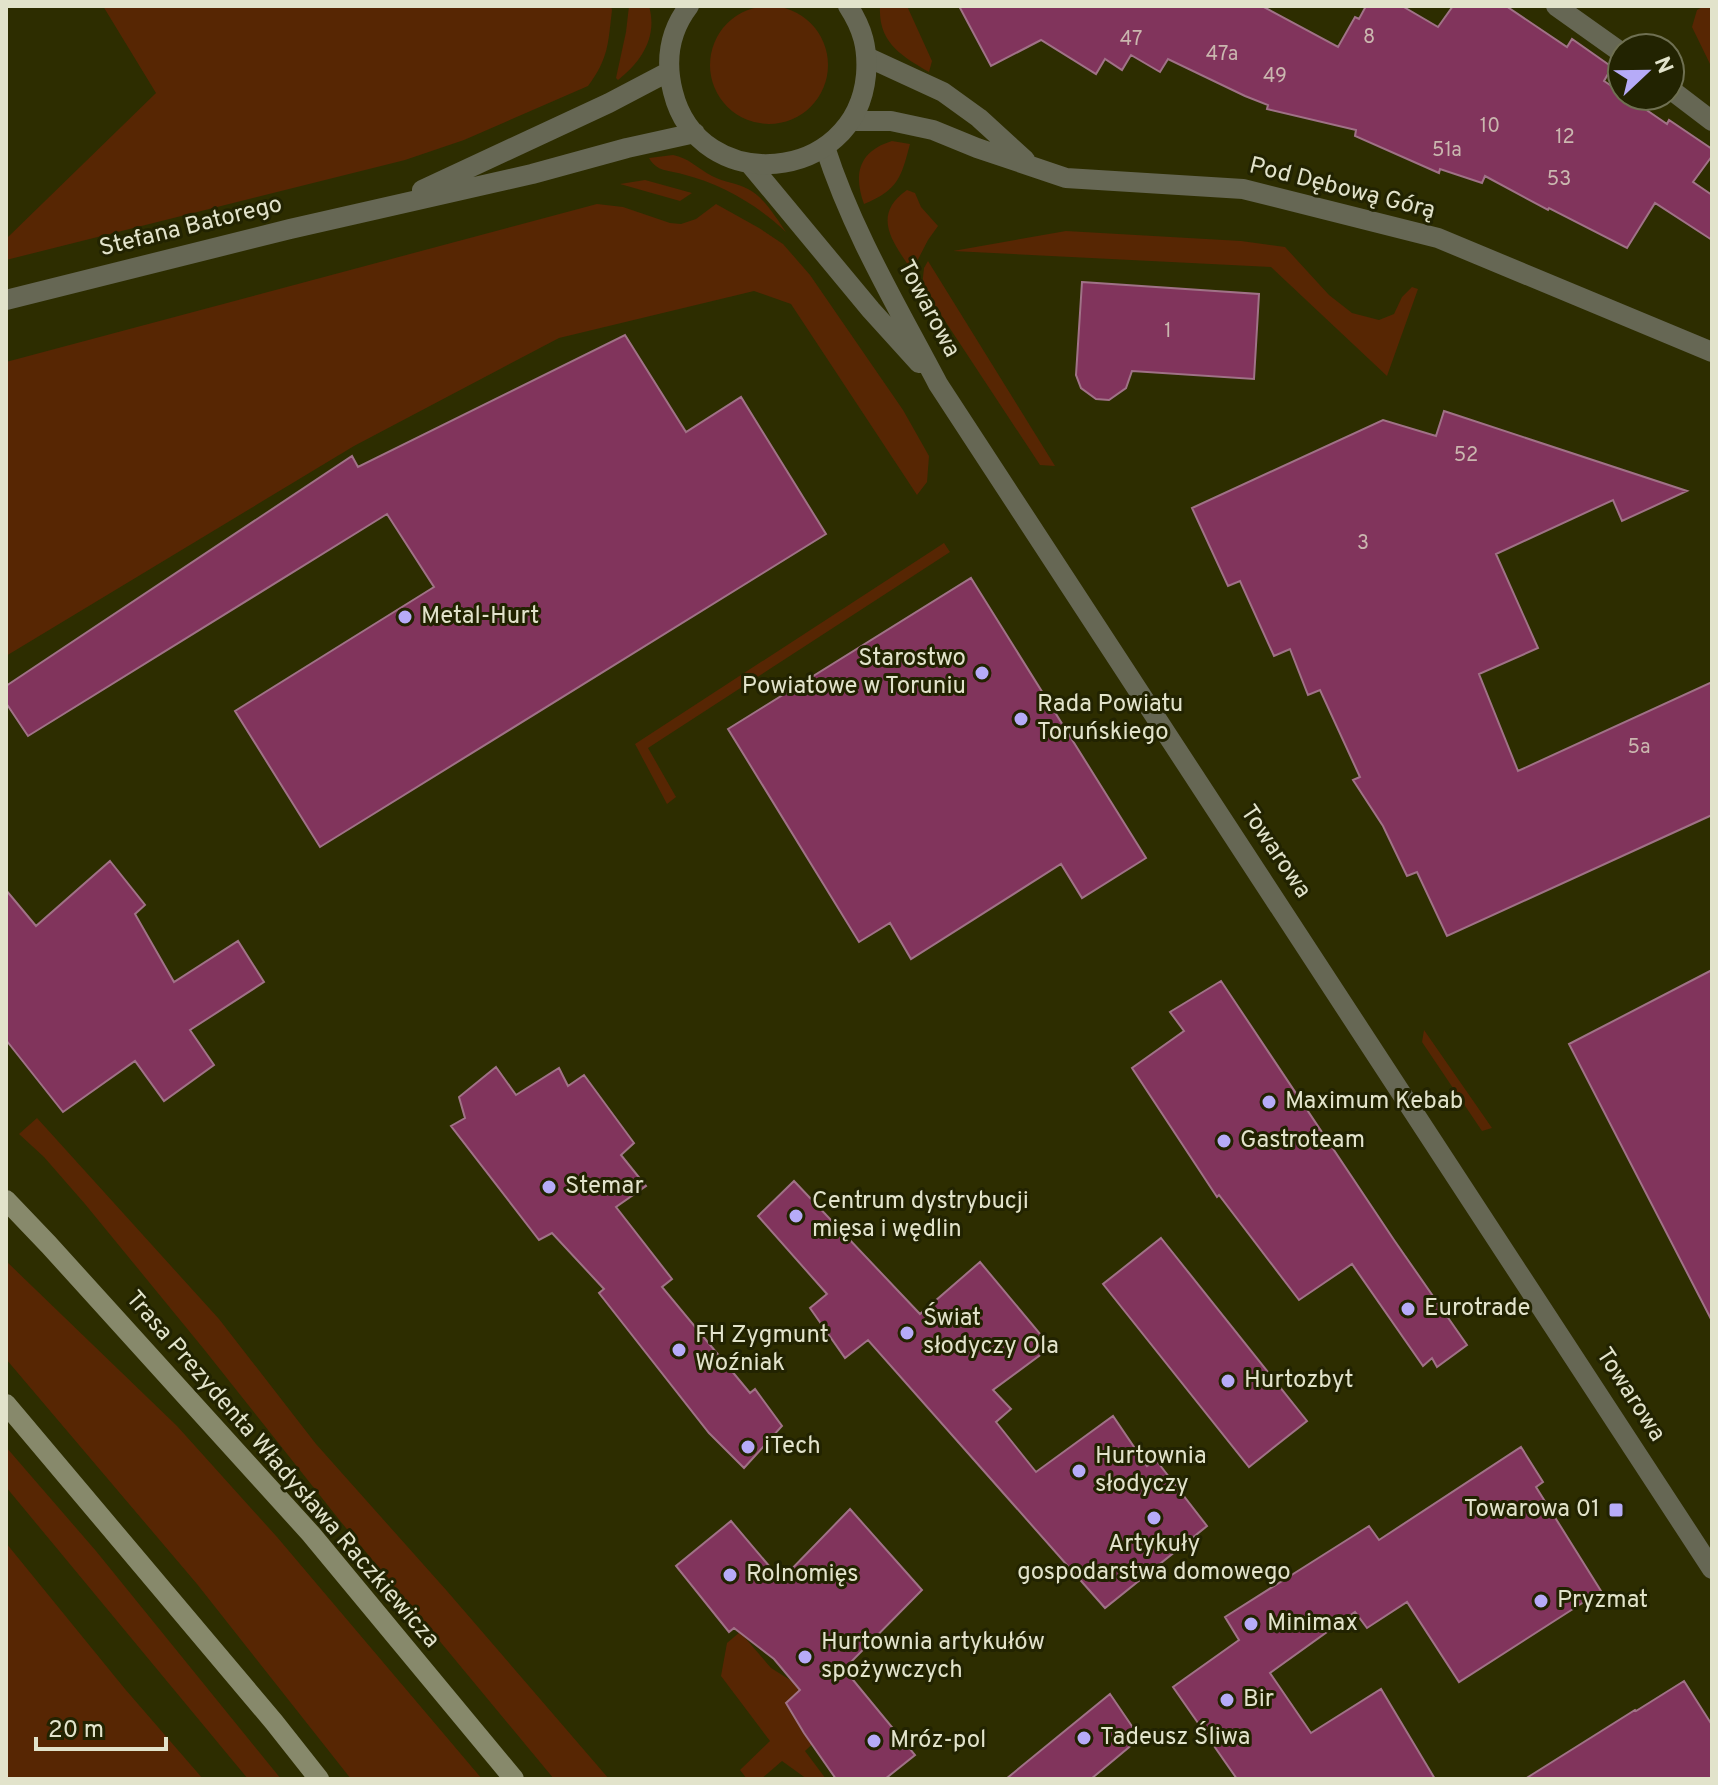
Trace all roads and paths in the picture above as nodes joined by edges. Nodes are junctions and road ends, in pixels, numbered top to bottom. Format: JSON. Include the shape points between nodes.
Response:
{"nodes":[{"id":1,"x":848,"y":6,"type":"edge"},
{"id":2,"x":1556,"y":6,"type":"edge"},
{"id":3,"x":680,"y":10,"type":"edge"},
{"id":4,"x":1606,"y":42,"type":"edge"},
{"id":5,"x":867,"y":57,"type":"junction"},
{"id":6,"x":668,"y":72,"type":"junction"},
{"id":7,"x":1686,"y":101,"type":"edge"},
{"id":8,"x":851,"y":121,"type":"junction"},
{"id":9,"x":1712,"y":121,"type":"edge"},
{"id":10,"x":695,"y":133,"type":"junction"},
{"id":11,"x":825,"y":147,"type":"junction"},
{"id":12,"x":749,"y":163,"type":"junction"},
{"id":13,"x":1034,"y":168,"type":"junction"},
{"id":14,"x":389,"y":205,"type":"junction"},
{"id":15,"x":6,"y":300,"type":"edge"},
{"id":16,"x":1712,"y":352,"type":"edge"},
{"id":17,"x":938,"y":384,"type":"junction"},
{"id":18,"x":6,"y":1200,"type":"edge"},
{"id":19,"x":6,"y":1404,"type":"edge"},
{"id":20,"x":1712,"y":1569,"type":"edge"},
{"id":21,"x":319,"y":1779,"type":"edge"},
{"id":22,"x":514,"y":1779,"type":"edge"}],
"edges":[{"from":1,"to":5,"type":"street"},
{"from":2,"to":4,"type":"street"},
{"from":3,"to":6,"type":"street"},
{"from":5,"to":8,"type":"street","via":[[864,91]]},
{"from":5,"to":13,"type":"street","via":[[943,92]]},
{"from":6,"to":10,"type":"street","via":[[675,103]]},
{"from":6,"to":14,"type":"street","name":"Stefana Batorego"},
{"from":7,"to":9,"type":"street"},
{"from":8,"to":11,"type":"street"},
{"from":8,"to":13,"type":"street","name":"Pod Dębową Górą","via":[[891,121],[933,130]]},
{"from":10,"to":12,"type":"street","via":[[725,156]]},
{"from":10,"to":14,"type":"street","name":"Stefana Batorego"},
{"from":11,"to":12,"type":"street","via":[[791,163]]},
{"from":11,"to":17,"type":"street","name":"Towarowa","via":[[857,228]]},
{"from":12,"to":17,"type":"street"},
{"from":13,"to":16,"type":"street","name":"Pod Dębową Górą","via":[[1066,178],[1243,189],[1438,238]]},
{"from":14,"to":15,"type":"street","name":"Stefana Batorego"},
{"from":17,"to":20,"type":"street","name":"Towarowa"},
{"from":18,"to":22,"type":"main road","name":"Trasa Prezydenta Władysława Raczkiewicza","via":[[311,1534]]},
{"from":19,"to":21,"type":"main road"}]}
